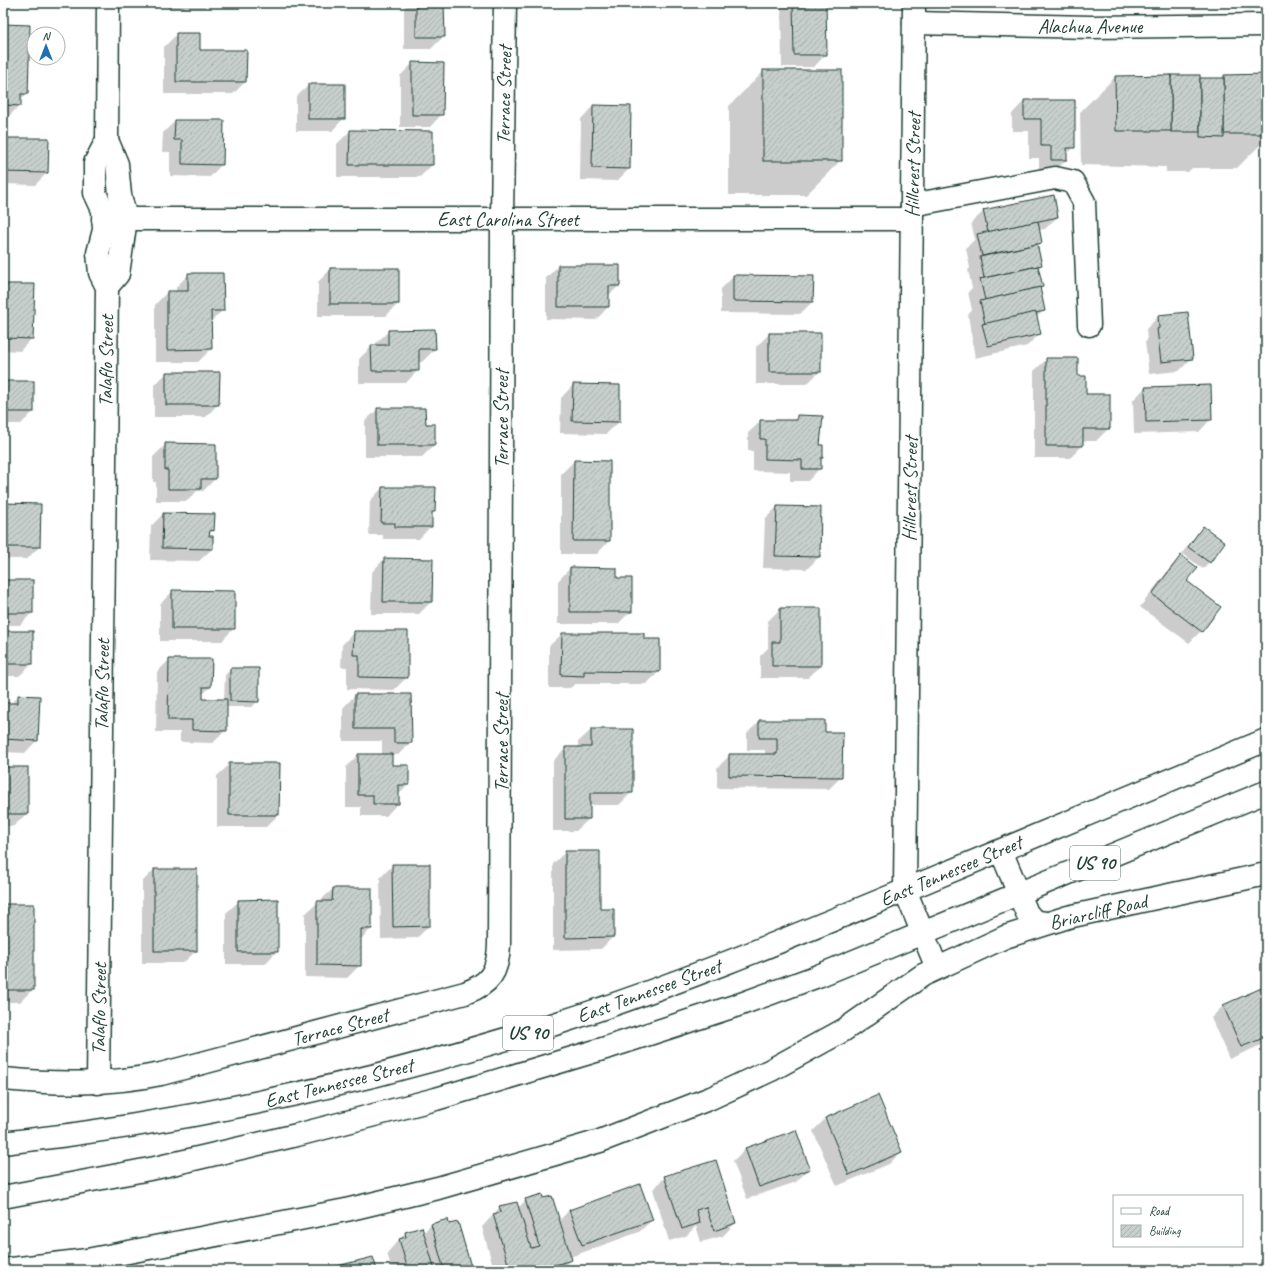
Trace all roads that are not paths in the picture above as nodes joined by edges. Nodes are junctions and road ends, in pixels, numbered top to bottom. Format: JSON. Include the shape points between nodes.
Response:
{"nodes":[{"id":1,"x":108,"y":3,"type":"edge"},
{"id":2,"x":505,"y":3,"type":"edge"},
{"id":3,"x":914,"y":13,"type":"edge"},
{"id":4,"x":1266,"y":25,"type":"edge"},
{"id":5,"x":106,"y":140,"type":"junction"},
{"id":6,"x":912,"y":212,"type":"junction"},
{"id":7,"x":502,"y":218,"type":"junction"},
{"id":8,"x":103,"y":219,"type":"junction"},
{"id":9,"x":126,"y":219,"type":"junction"},
{"id":10,"x":107,"y":287,"type":"junction"},
{"id":11,"x":1089,"y":325,"type":"dead end"},
{"id":12,"x":1266,"y":740,"type":"edge"},
{"id":13,"x":1266,"y":792,"type":"edge"},
{"id":14,"x":1001,"y":850,"type":"junction"},
{"id":15,"x":1266,"y":874,"type":"edge"},
{"id":16,"x":906,"y":890,"type":"junction"},
{"id":17,"x":1019,"y":894,"type":"junction"},
{"id":18,"x":1046,"y":923,"type":"junction"},
{"id":19,"x":923,"y":933,"type":"junction"},
{"id":20,"x":937,"y":968,"type":"junction"},
{"id":21,"x":3,"y":1079,"type":"edge"},
{"id":22,"x":98,"y":1083,"type":"junction"},
{"id":23,"x":3,"y":1143,"type":"edge"},
{"id":24,"x":3,"y":1197,"type":"edge"},
{"id":25,"x":3,"y":1270,"type":"edge"}],
"edges":[{"from":1,"to":5,"type":"street","name":"Talaflo Street"},
{"from":2,"to":7,"type":"street","name":"Terrace Street"},
{"from":3,"to":4,"type":"street","name":"Alachua Avenue","via":[[1091,27]]},
{"from":3,"to":6,"type":"street","name":"Hillcrest Street"},
{"from":5,"to":8,"type":"street","name":"Talaflo Street","via":[[95,163],[95,193],[103,210]]},
{"from":5,"to":9,"type":"street","name":"Talaflo Street","via":[[117,164]]},
{"from":6,"to":7,"type":"street","name":"East Carolina Street"},
{"from":6,"to":11,"type":"street","name":"East Carolina Street","via":[[1055,178],[1073,182],[1084,202]]},
{"from":6,"to":16,"type":"street","name":"Hillcrest Street"},
{"from":7,"to":9,"type":"street","name":"East Carolina Street"},
{"from":7,"to":22,"type":"street","name":"Terrace Street","via":[[500,883],[499,956],[493,974],[483,986],[465,993],[161,1074]]},
{"from":8,"to":9,"type":"street","name":"East Carolina Street"},
{"from":8,"to":10,"type":"street","name":"Talaflo Street","via":[[104,230],[98,253],[100,273]]},
{"from":9,"to":10,"type":"street","name":"Talaflo Street","via":[[118,274]]},
{"from":10,"to":22,"type":"street","name":"Talaflo Street"},
{"from":12,"to":14,"type":"street","name":"East Tennessee Street","number":"US 90"},
{"from":13,"to":17,"type":"street","name":"East Tennessee Street","number":"US 90"},
{"from":14,"to":16,"type":"street","name":"East Tennessee Street","number":"US 90"},
{"from":14,"to":17,"type":"street"},
{"from":15,"to":18,"type":"street","name":"Briarcliff Road"},
{"from":16,"to":19,"type":"street","name":"Hillcrest Street"},
{"from":16,"to":23,"type":"street","name":"East Tennessee Street","number":"US 90","via":[[661,988],[466,1051],[320,1089],[236,1107],[120,1127]]},
{"from":17,"to":18,"type":"street","via":[[1030,918]]},
{"from":17,"to":19,"type":"street","name":"East Tennessee Street","number":"US 90"},
{"from":18,"to":20,"type":"street","name":"Briarcliff Road","via":[[1004,937]]},
{"from":19,"to":20,"type":"street","name":"Hillcrest Street"},
{"from":19,"to":24,"type":"street","name":"East Tennessee Street","number":"US 90","via":[[748,1002],[467,1090],[206,1157]]},
{"from":20,"to":25,"type":"street","via":[[900,989],[844,1030],[771,1070],[730,1090],[600,1141],[438,1188],[346,1210],[87,1260]]},
{"from":21,"to":22,"type":"street","name":"Terrace Street","via":[[48,1083]]}]}
